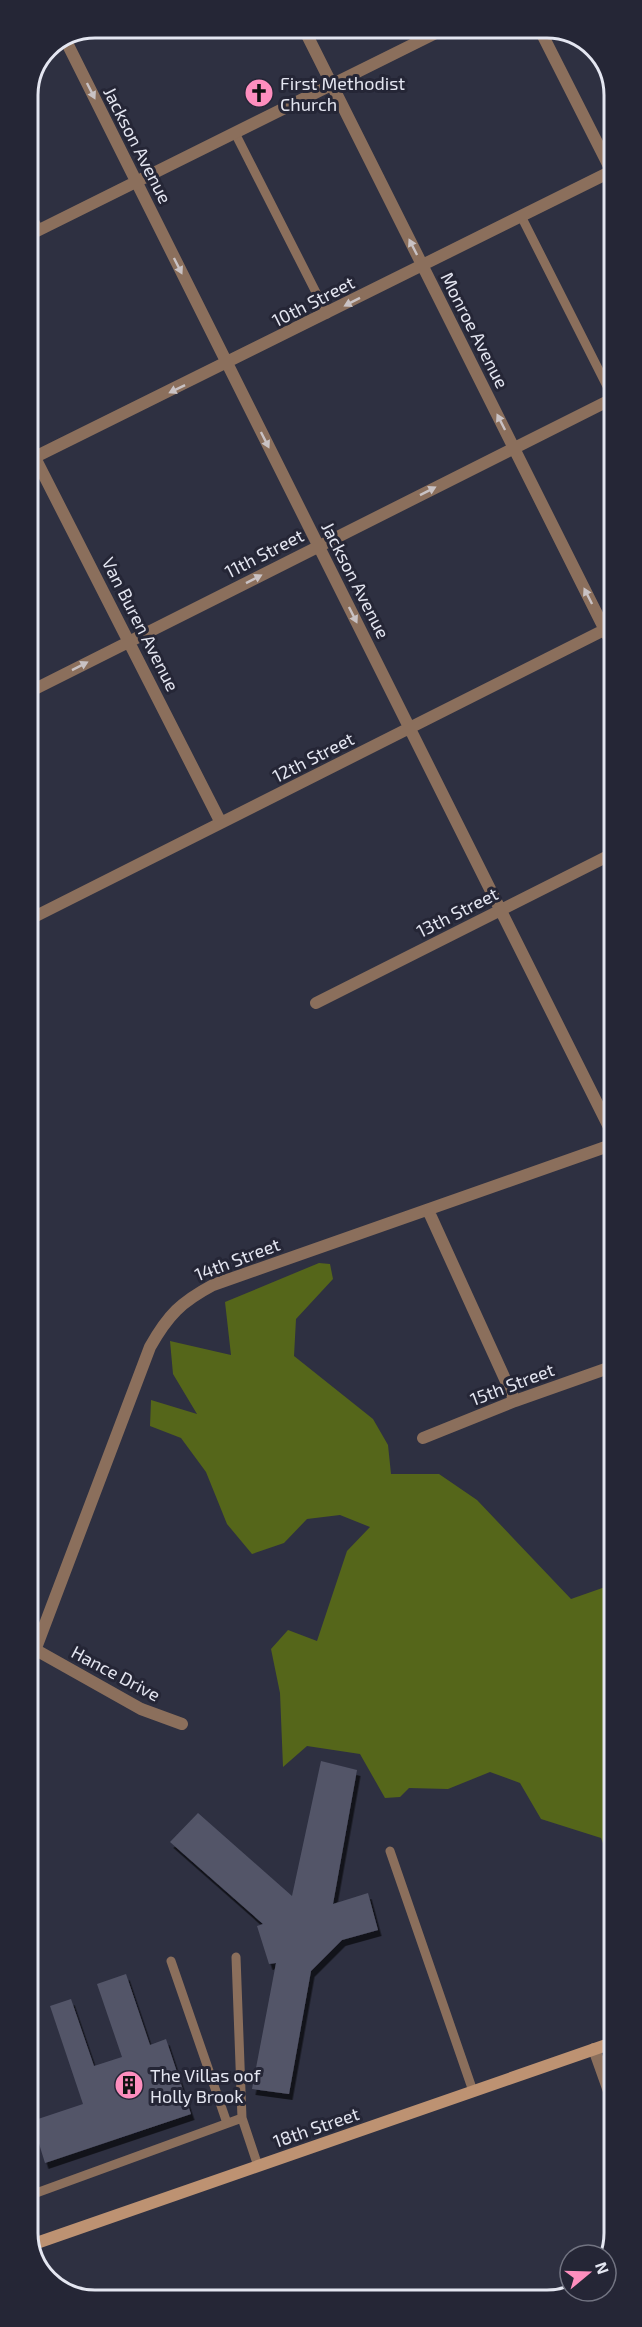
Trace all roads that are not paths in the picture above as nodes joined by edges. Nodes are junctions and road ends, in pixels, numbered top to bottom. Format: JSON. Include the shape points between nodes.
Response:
{"nodes":[{"id":1,"x":308,"y":38,"type":"edge"},
{"id":2,"x":417,"y":38,"type":"edge"},
{"id":3,"x":545,"y":38,"type":"edge"},
{"id":4,"x":68,"y":45,"type":"edge"},
{"id":5,"x":332,"y":85,"type":"junction"},
{"id":6,"x":236,"y":133,"type":"junction"},
{"id":7,"x":604,"y":154,"type":"edge"},
{"id":8,"x":604,"y":176,"type":"edge"},
{"id":9,"x":136,"y":182,"type":"junction"},
{"id":10,"x":521,"y":216,"type":"junction"},
{"id":11,"x":39,"y":230,"type":"edge"},
{"id":12,"x":423,"y":266,"type":"junction"},
{"id":13,"x":327,"y":314,"type":"junction"},
{"id":14,"x":227,"y":364,"type":"junction"},
{"id":15,"x":604,"y":380,"type":"edge"},
{"id":16,"x":604,"y":403,"type":"edge"},
{"id":17,"x":514,"y":448,"type":"junction"},
{"id":18,"x":38,"y":457,"type":"edge"},
{"id":19,"x":38,"y":473,"type":"edge"},
{"id":20,"x":318,"y":546,"type":"junction"},
{"id":21,"x":604,"y":619,"type":"edge"},
{"id":22,"x":604,"y":631,"type":"edge"},
{"id":23,"x":130,"y":641,"type":"junction"},
{"id":24,"x":38,"y":687,"type":"edge"},
{"id":25,"x":410,"y":728,"type":"junction"},
{"id":26,"x":221,"y":823,"type":"junction"},
{"id":27,"x":604,"y":858,"type":"edge"},
{"id":28,"x":501,"y":910,"type":"junction"},
{"id":29,"x":38,"y":915,"type":"edge"},
{"id":30,"x":316,"y":1003,"type":"dead end"},
{"id":31,"x":604,"y":1117,"type":"edge"},
{"id":32,"x":604,"y":1148,"type":"edge"},
{"id":33,"x":428,"y":1210,"type":"junction"},
{"id":34,"x":604,"y":1370,"type":"edge"},
{"id":35,"x":515,"y":1401,"type":"junction"},
{"id":36,"x":423,"y":1438,"type":"dead end"},
{"id":37,"x":38,"y":1645,"type":"edge"},
{"id":38,"x":38,"y":1651,"type":"edge"},
{"id":39,"x":182,"y":1724,"type":"dead end"},
{"id":40,"x":390,"y":1851,"type":"dead end"},
{"id":41,"x":236,"y":1957,"type":"dead end"},
{"id":42,"x":171,"y":1960,"type":"dead end"},
{"id":43,"x":604,"y":2046,"type":"edge"},
{"id":44,"x":594,"y":2049,"type":"junction"},
{"id":45,"x":604,"y":2077,"type":"edge"},
{"id":46,"x":472,"y":2091,"type":"junction"},
{"id":47,"x":242,"y":2118,"type":"junction"},
{"id":48,"x":227,"y":2123,"type":"junction"},
{"id":49,"x":258,"y":2166,"type":"junction"},
{"id":50,"x":38,"y":2192,"type":"edge"},
{"id":51,"x":39,"y":2242,"type":"edge"}],
"edges":[{"from":1,"to":5,"type":"street","name":"Monroe Avenue"},
{"from":2,"to":5,"type":"street"},
{"from":3,"to":7,"type":"street"},
{"from":4,"to":9,"type":"street","name":"Jackson Avenue","one_way":true},
{"from":5,"to":6,"type":"street"},
{"from":12,"to":5,"type":"street","name":"Monroe Avenue","one_way":true},
{"from":6,"to":9,"type":"street"},
{"from":6,"to":13,"type":"lane"},
{"from":8,"to":10,"type":"street","name":"10th Street"},
{"from":9,"to":11,"type":"street"},
{"from":9,"to":14,"type":"street","name":"Jackson Avenue","one_way":true},
{"from":10,"to":12,"type":"street","name":"10th Street"},
{"from":10,"to":15,"type":"lane"},
{"from":12,"to":13,"type":"street","name":"10th Street","one_way":true},
{"from":17,"to":12,"type":"street","name":"Monroe Avenue","one_way":true},
{"from":13,"to":14,"type":"street","name":"10th Street"},
{"from":14,"to":18,"type":"street","name":"10th Street","one_way":true},
{"from":14,"to":20,"type":"street","name":"Jackson Avenue","one_way":true},
{"from":16,"to":17,"type":"street","name":"11th Street"},
{"from":20,"to":17,"type":"street","name":"11th Street","one_way":true},
{"from":21,"to":17,"type":"street","name":"Monroe Avenue","one_way":true},
{"from":19,"to":23,"type":"street","name":"Van Buren Avenue"},
{"from":23,"to":20,"type":"street","name":"11th Street","one_way":true},
{"from":20,"to":25,"type":"street","name":"Jackson Avenue","one_way":true},
{"from":22,"to":25,"type":"street","name":"12th Street"},
{"from":24,"to":23,"type":"street","name":"11th Street","one_way":true},
{"from":23,"to":26,"type":"street","name":"Van Buren Avenue"},
{"from":25,"to":26,"type":"street","name":"12th Street"},
{"from":25,"to":28,"type":"street","name":"Jackson Avenue"},
{"from":26,"to":29,"type":"street","name":"12th Street"},
{"from":27,"to":28,"type":"street","name":"13th Street"},
{"from":28,"to":30,"type":"street","name":"13th Street"},
{"from":28,"to":31,"type":"street","name":"Jackson Avenue"},
{"from":32,"to":33,"type":"street","name":"14th Street"},
{"from":33,"to":35,"type":"street"},
{"from":33,"to":37,"type":"street","name":"14th Street","via":[[213,1285],[185,1300],[165,1320],[150,1347]]},
{"from":34,"to":35,"type":"street","name":"15th Street"},
{"from":35,"to":36,"type":"street","name":"15th Street"},
{"from":38,"to":39,"type":"street","name":"Hance Drive","via":[[141,1709]]},
{"from":40,"to":46,"type":"lane"},
{"from":41,"to":47,"type":"lane"},
{"from":42,"to":48,"type":"lane"},
{"from":43,"to":44,"type":"main road","name":"18th Street"},
{"from":44,"to":45,"type":"street"},
{"from":44,"to":46,"type":"main road","name":"18th Street"},
{"from":46,"to":49,"type":"main road","name":"18th Street"},
{"from":47,"to":48,"type":"lane"},
{"from":47,"to":49,"type":"lane"},
{"from":48,"to":50,"type":"lane"},
{"from":49,"to":51,"type":"main road","name":"18th Street"}]}
